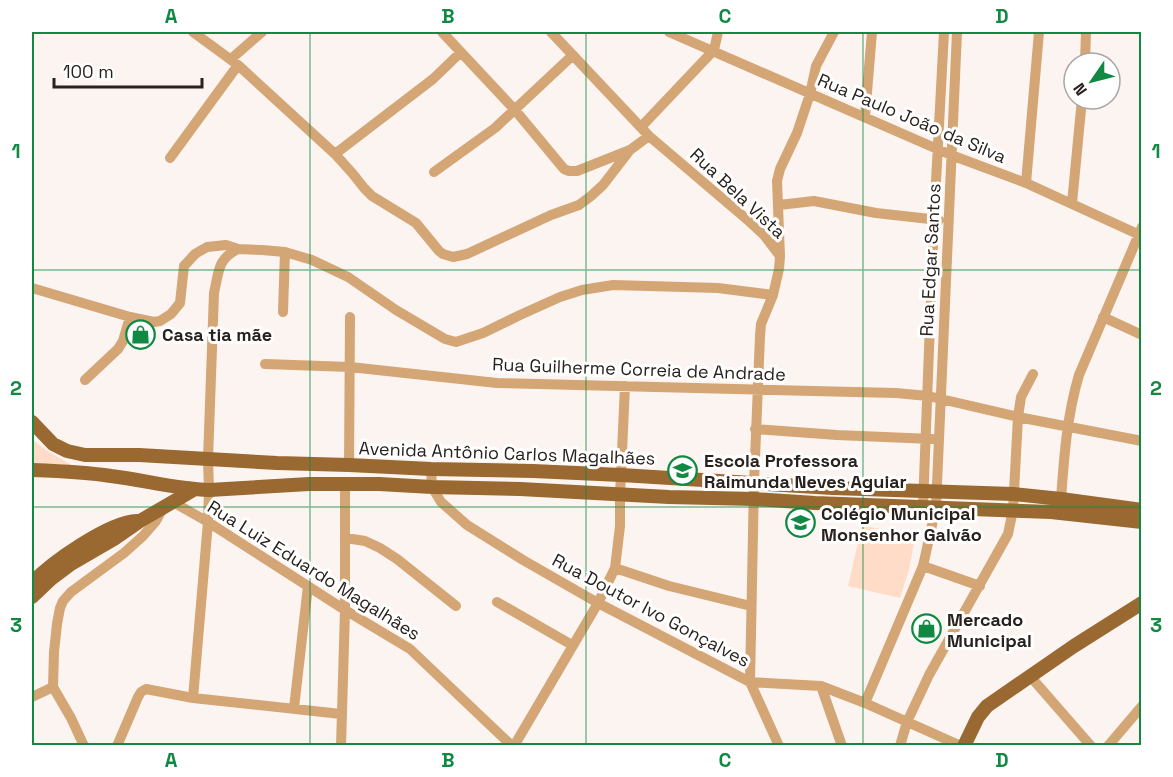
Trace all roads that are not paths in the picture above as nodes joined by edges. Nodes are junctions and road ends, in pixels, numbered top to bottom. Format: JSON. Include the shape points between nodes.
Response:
{"nodes":[{"id":1,"x":194,"y":32,"type":"edge"},
{"id":2,"x":262,"y":32,"type":"edge"},
{"id":3,"x":442,"y":32,"type":"edge"},
{"id":4,"x":551,"y":32,"type":"edge"},
{"id":5,"x":669,"y":32,"type":"edge"},
{"id":6,"x":718,"y":32,"type":"edge"},
{"id":7,"x":834,"y":32,"type":"edge"},
{"id":8,"x":872,"y":32,"type":"edge"},
{"id":9,"x":1039,"y":32,"type":"edge"},
{"id":10,"x":1086,"y":32,"type":"edge"},
{"id":11,"x":944,"y":33,"type":"edge"},
{"id":12,"x":956,"y":33,"type":"edge"},
{"id":13,"x":714,"y":50,"type":"junction"},
{"id":14,"x":1085,"y":51,"type":"edge"},
{"id":15,"x":461,"y":52,"type":"junction"},
{"id":16,"x":573,"y":55,"type":"junction"},
{"id":17,"x":235,"y":62,"type":"junction"},
{"id":18,"x":810,"y":94,"type":"junction"},
{"id":19,"x":515,"y":110,"type":"junction"},
{"id":20,"x":1081,"y":111,"type":"edge"},
{"id":21,"x":865,"y":116,"type":"junction"},
{"id":22,"x":641,"y":127,"type":"junction"},
{"id":23,"x":649,"y":136,"type":"junction"},
{"id":24,"x":937,"y":148,"type":"junction"},
{"id":25,"x":630,"y":150,"type":"junction"},
{"id":26,"x":335,"y":154,"type":"junction"},
{"id":27,"x":951,"y":154,"type":"junction"},
{"id":28,"x":170,"y":158,"type":"dead end"},
{"id":29,"x":434,"y":172,"type":"dead end"},
{"id":30,"x":1026,"y":183,"type":"junction"},
{"id":31,"x":1072,"y":203,"type":"junction"},
{"id":32,"x":779,"y":206,"type":"junction"},
{"id":33,"x":934,"y":219,"type":"junction"},
{"id":34,"x":948,"y":221,"type":"junction"},
{"id":35,"x":1140,"y":233,"type":"edge"},
{"id":36,"x":238,"y":249,"type":"junction"},
{"id":37,"x":285,"y":252,"type":"junction"},
{"id":38,"x":780,"y":256,"type":"junction"},
{"id":39,"x":32,"y":288,"type":"edge"},
{"id":40,"x":773,"y":295,"type":"junction"},
{"id":41,"x":284,"y":312,"type":"dead end"},
{"id":42,"x":1103,"y":316,"type":"junction"},
{"id":43,"x":130,"y":317,"type":"junction"},
{"id":44,"x":350,"y":317,"type":"dead end"},
{"id":45,"x":1142,"y":335,"type":"edge"},
{"id":46,"x":265,"y":364,"type":"dead end"},
{"id":47,"x":350,"y":367,"type":"junction"},
{"id":48,"x":1033,"y":374,"type":"dead end"},
{"id":49,"x":85,"y":380,"type":"dead end"},
{"id":50,"x":625,"y":386,"type":"junction"},
{"id":51,"x":757,"y":389,"type":"junction"},
{"id":52,"x":928,"y":396,"type":"junction"},
{"id":53,"x":940,"y":400,"type":"junction"},
{"id":54,"x":1018,"y":417,"type":"junction"},
{"id":55,"x":32,"y":422,"type":"edge"},
{"id":56,"x":1068,"y":426,"type":"junction"},
{"id":57,"x":755,"y":429,"type":"junction"},
{"id":58,"x":925,"y":439,"type":"junction"},
{"id":59,"x":938,"y":439,"type":"junction"},
{"id":60,"x":1142,"y":441,"type":"edge"},
{"id":61,"x":85,"y":455,"type":"junction"},
{"id":62,"x":208,"y":459,"type":"junction"},
{"id":63,"x":350,"y":465,"type":"junction"},
{"id":64,"x":431,"y":469,"type":"junction"},
{"id":65,"x":32,"y":470,"type":"edge"},
{"id":66,"x":83,"y":472,"type":"junction"},
{"id":67,"x":621,"y":475,"type":"junction"},
{"id":68,"x":345,"y":483,"type":"junction"},
{"id":69,"x":754,"y":483,"type":"junction"},
{"id":70,"x":432,"y":487,"type":"junction"},
{"id":71,"x":195,"y":489,"type":"junction"},
{"id":72,"x":209,"y":490,"type":"junction"},
{"id":73,"x":930,"y":490,"type":"junction"},
{"id":74,"x":1013,"y":494,"type":"junction"},
{"id":75,"x":620,"y":495,"type":"junction"},
{"id":76,"x":754,"y":499,"type":"junction"},
{"id":77,"x":1061,"y":499,"type":"junction"},
{"id":78,"x":168,"y":505,"type":"junction"},
{"id":79,"x":930,"y":507,"type":"junction"},
{"id":80,"x":1012,"y":510,"type":"junction"},
{"id":81,"x":1142,"y":510,"type":"edge"},
{"id":82,"x":140,"y":521,"type":"junction"},
{"id":83,"x":208,"y":522,"type":"junction"},
{"id":84,"x":1142,"y":522,"type":"edge"},
{"id":85,"x":346,"y":538,"type":"junction"},
{"id":86,"x":923,"y":566,"type":"junction"},
{"id":87,"x":615,"y":568,"type":"junction"},
{"id":88,"x":32,"y":583,"type":"edge"},
{"id":89,"x":308,"y":586,"type":"junction"},
{"id":90,"x":980,"y":586,"type":"junction"},
{"id":91,"x":32,"y":597,"type":"edge"},
{"id":92,"x":497,"y":602,"type":"dead end"},
{"id":93,"x":598,"y":603,"type":"junction"},
{"id":94,"x":1142,"y":603,"type":"edge"},
{"id":95,"x":456,"y":606,"type":"dead end"},
{"id":96,"x":751,"y":606,"type":"junction"},
{"id":97,"x":345,"y":610,"type":"junction"},
{"id":98,"x":572,"y":645,"type":"junction"},
{"id":99,"x":1030,"y":676,"type":"junction"},
{"id":100,"x":750,"y":682,"type":"junction"},
{"id":101,"x":821,"y":686,"type":"junction"},
{"id":102,"x":53,"y":687,"type":"junction"},
{"id":103,"x":32,"y":697,"type":"edge"},
{"id":104,"x":193,"y":698,"type":"junction"},
{"id":105,"x":866,"y":703,"type":"junction"},
{"id":106,"x":1142,"y":706,"type":"edge"},
{"id":107,"x":294,"y":708,"type":"junction"},
{"id":108,"x":342,"y":714,"type":"junction"},
{"id":109,"x":907,"y":722,"type":"junction"},
{"id":110,"x":84,"y":746,"type":"edge"},
{"id":111,"x":117,"y":746,"type":"edge"},
{"id":112,"x":341,"y":746,"type":"edge"},
{"id":113,"x":513,"y":746,"type":"edge"},
{"id":114,"x":779,"y":746,"type":"edge"},
{"id":115,"x":842,"y":746,"type":"edge"},
{"id":116,"x":900,"y":746,"type":"edge"},
{"id":117,"x":963,"y":746,"type":"edge"},
{"id":118,"x":1091,"y":746,"type":"edge"},
{"id":119,"x":1108,"y":746,"type":"edge"}],
"edges":[{"from":1,"to":17,"type":"street"},
{"from":2,"to":17,"type":"street"},
{"from":3,"to":15,"type":"street"},
{"from":4,"to":16,"type":"street","name":"Rua Bela Vista"},
{"from":5,"to":13,"type":"street","name":"Rua Paulo João da Silva"},
{"from":6,"to":13,"type":"street"},
{"from":7,"to":18,"type":"street","via":[[816,66]]},
{"from":8,"to":21,"type":"street"},
{"from":9,"to":30,"type":"street"},
{"from":10,"to":14,"type":"street"},
{"from":11,"to":12,"type":"street"},
{"from":11,"to":24,"type":"street","name":"Rua Edgar Santos"},
{"from":12,"to":27,"type":"street","name":"Rua Edgar Santos"},
{"from":13,"to":18,"type":"street","name":"Rua Paulo João da Silva"},
{"from":13,"to":22,"type":"street"},
{"from":15,"to":19,"type":"street"},
{"from":15,"to":26,"type":"street","via":[[433,79]]},
{"from":16,"to":19,"type":"street"},
{"from":16,"to":22,"type":"street","name":"Rua Bela Vista"},
{"from":17,"to":26,"type":"street"},
{"from":17,"to":28,"type":"street"},
{"from":18,"to":21,"type":"street","name":"Rua Paulo João da Silva"},
{"from":18,"to":32,"type":"street","via":[[780,169]]},
{"from":19,"to":25,"type":"street","via":[[569,171]]},
{"from":19,"to":29,"type":"street"},
{"from":20,"to":31,"type":"street"},
{"from":21,"to":24,"type":"street","name":"Rua Paulo João da Silva"},
{"from":22,"to":23,"type":"street","name":"Rua Bela Vista"},
{"from":23,"to":25,"type":"street"},
{"from":23,"to":38,"type":"street","name":"Rua Bela Vista","via":[[750,222]]},
{"from":24,"to":27,"type":"street","name":"Rua Paulo João da Silva"},
{"from":24,"to":33,"type":"street","name":"Rua Edgar Santos"},
{"from":25,"to":26,"type":"street","via":[[603,185],[579,205],[453,257],[435,247],[416,223],[372,196]]},
{"from":27,"to":30,"type":"street","name":"Rua Paulo João da Silva"},
{"from":27,"to":34,"type":"street","name":"Rua Edgar Santos"},
{"from":30,"to":31,"type":"street","name":"Rua Paulo João da Silva"},
{"from":31,"to":35,"type":"street","name":"Rua Paulo João da Silva"},
{"from":32,"to":33,"type":"street","via":[[814,201]]},
{"from":32,"to":38,"type":"street"},
{"from":33,"to":34,"type":"street"},
{"from":33,"to":52,"type":"street","name":"Rua Edgar Santos"},
{"from":34,"to":53,"type":"street","name":"Rua Edgar Santos"},
{"from":35,"to":42,"type":"street"},
{"from":36,"to":37,"type":"street"},
{"from":36,"to":43,"type":"street","via":[[226,245],[207,248],[190,259],[184,266],[180,303],[160,321]]},
{"from":36,"to":62,"type":"street","via":[[222,261],[214,293]]},
{"from":37,"to":40,"type":"street","via":[[348,277],[396,310],[456,342],[560,297],[613,285],[718,288]]},
{"from":37,"to":41,"type":"street"},
{"from":38,"to":40,"type":"street","name":"Rua Bela Vista"},
{"from":39,"to":43,"type":"street"},
{"from":40,"to":51,"type":"street","name":"Rua Bela Vista","via":[[761,324]]},
{"from":42,"to":45,"type":"street"},
{"from":42,"to":56,"type":"street","via":[[1079,375]]},
{"from":43,"to":49,"type":"street","via":[[118,349]]},
{"from":44,"to":47,"type":"street"},
{"from":46,"to":47,"type":"street","name":"Rua Guilherme Correia de Andrade"},
{"from":47,"to":50,"type":"street","name":"Rua Guilherme Correia de Andrade","via":[[497,383]]},
{"from":47,"to":63,"type":"street"},
{"from":48,"to":54,"type":"street","via":[[1021,397]]},
{"from":50,"to":51,"type":"street","name":"Rua Guilherme Correia de Andrade"},
{"from":50,"to":67,"type":"street"},
{"from":51,"to":52,"type":"street","name":"Rua Guilherme Correia de Andrade"},
{"from":51,"to":57,"type":"street","name":"Rua Bela Vista"},
{"from":52,"to":53,"type":"street","name":"Rua Guilherme Correia de Andrade"},
{"from":52,"to":58,"type":"street","name":"Rua Edgar Santos"},
{"from":53,"to":54,"type":"street","name":"Rua Guilherme Correia de Andrade"},
{"from":53,"to":59,"type":"street","name":"Rua Edgar Santos"},
{"from":54,"to":56,"type":"street","name":"Rua Guilherme Correia de Andrade"},
{"from":54,"to":74,"type":"street"},
{"from":55,"to":61,"type":"main road","name":"Avenida Antônio Carlos Magalhães","via":[[53,444]]},
{"from":56,"to":60,"type":"street","name":"Rua Guilherme Correia de Andrade"},
{"from":56,"to":77,"type":"street"},
{"from":57,"to":58,"type":"street"},
{"from":57,"to":69,"type":"street","name":"Rua Bela Vista"},
{"from":58,"to":59,"type":"street"},
{"from":58,"to":73,"type":"street","name":"Rua Edgar Santos"},
{"from":59,"to":73,"type":"street","name":"Rua Edgar Santos"},
{"from":61,"to":62,"type":"main road","name":"Avenida Antônio Carlos Magalhães"},
{"from":61,"to":66,"type":"main road"},
{"from":62,"to":63,"type":"main road","name":"Avenida Antônio Carlos Magalhães"},
{"from":62,"to":72,"type":"street"},
{"from":63,"to":64,"type":"main road","name":"Avenida Antônio Carlos Magalhães"},
{"from":64,"to":67,"type":"main road","name":"Avenida Antônio Carlos Magalhães"},
{"from":64,"to":70,"type":"street"},
{"from":65,"to":66,"type":"main road","name":"Avenida Antônio Carlos Magalhães"},
{"from":66,"to":71,"type":"main road","name":"Avenida Antônio Carlos Magalhães"},
{"from":67,"to":69,"type":"main road","name":"Avenida Antônio Carlos Magalhães"},
{"from":67,"to":75,"type":"street"},
{"from":68,"to":70,"type":"main road","name":"Avenida Antônio Carlos Magalhães"},
{"from":68,"to":72,"type":"main road","name":"Avenida Antônio Carlos Magalhães"},
{"from":68,"to":85,"type":"street"},
{"from":69,"to":73,"type":"main road","name":"Avenida Antônio Carlos Magalhães"},
{"from":69,"to":76,"type":"street","name":"Rua Bela Vista"},
{"from":70,"to":75,"type":"main road","name":"Avenida Antônio Carlos Magalhães"},
{"from":70,"to":93,"type":"street","name":"Rua Doutor Ivo Gonçalves","via":[[449,510],[467,525]]},
{"from":71,"to":72,"type":"main road","name":"Avenida Antônio Carlos Magalhães"},
{"from":71,"to":78,"type":"main road"},
{"from":72,"to":83,"type":"street"},
{"from":73,"to":74,"type":"main road","name":"Avenida Antônio Carlos Magalhães"},
{"from":73,"to":79,"type":"street"},
{"from":74,"to":77,"type":"main road","name":"Avenida Antônio Carlos Magalhães"},
{"from":74,"to":80,"type":"street"},
{"from":75,"to":76,"type":"main road","name":"Avenida Antônio Carlos Magalhães"},
{"from":75,"to":87,"type":"street"},
{"from":76,"to":79,"type":"main road","name":"Avenida Antônio Carlos Magalhães"},
{"from":76,"to":96,"type":"street","name":"Rua Bela Vista"},
{"from":77,"to":81,"type":"main road","name":"Avenida Antônio Carlos Magalhães"},
{"from":78,"to":82,"type":"main road"},
{"from":78,"to":83,"type":"street","name":"Rua Luiz Eduardo Magalhães"},
{"from":78,"to":102,"type":"street","via":[[143,536],[63,601],[57,624]]},
{"from":79,"to":80,"type":"main road","name":"Avenida Antônio Carlos Magalhães"},
{"from":79,"to":86,"type":"street"},
{"from":80,"to":84,"type":"main road","name":"Avenida Antônio Carlos Magalhães"},
{"from":80,"to":90,"type":"street","via":[[1008,534]]},
{"from":82,"to":88,"type":"main road","via":[[112,528],[61,558]]},
{"from":82,"to":91,"type":"main road","via":[[71,564]]},
{"from":83,"to":89,"type":"street","name":"Rua Luiz Eduardo Magalhães"},
{"from":83,"to":104,"type":"street"},
{"from":85,"to":95,"type":"street","via":[[380,548]]},
{"from":85,"to":97,"type":"street"},
{"from":86,"to":90,"type":"street"},
{"from":86,"to":105,"type":"street"},
{"from":87,"to":93,"type":"street"},
{"from":87,"to":96,"type":"street"},
{"from":89,"to":97,"type":"street","name":"Rua Luiz Eduardo Magalhães"},
{"from":89,"to":107,"type":"street"},
{"from":90,"to":109,"type":"street","via":[[942,650]]},
{"from":92,"to":98,"type":"street"},
{"from":93,"to":98,"type":"street"},
{"from":93,"to":100,"type":"street","name":"Rua Doutor Ivo Gonçalves"},
{"from":94,"to":99,"type":"main road"},
{"from":96,"to":100,"type":"street","name":"Rua Bela Vista"},
{"from":97,"to":108,"type":"street"},
{"from":97,"to":113,"type":"street","name":"Rua Luiz Eduardo Magalhães","via":[[410,649]]},
{"from":98,"to":113,"type":"street"},
{"from":99,"to":117,"type":"main road","via":[[987,705]]},
{"from":99,"to":118,"type":"street"},
{"from":100,"to":101,"type":"street","name":"Rua Doutor Ivo Gonçalves"},
{"from":100,"to":114,"type":"street"},
{"from":101,"to":105,"type":"street","name":"Rua Doutor Ivo Gonçalves"},
{"from":101,"to":115,"type":"street"},
{"from":102,"to":103,"type":"street"},
{"from":102,"to":110,"type":"street"},
{"from":104,"to":107,"type":"street"},
{"from":104,"to":111,"type":"street","via":[[143,690]]},
{"from":105,"to":109,"type":"street","name":"Rua Doutor Ivo Gonçalves"},
{"from":106,"to":119,"type":"street"},
{"from":107,"to":108,"type":"street"},
{"from":108,"to":112,"type":"street"},
{"from":109,"to":116,"type":"street"},
{"from":109,"to":117,"type":"street","name":"Rua Doutor Ivo Gonçalves"}]}
